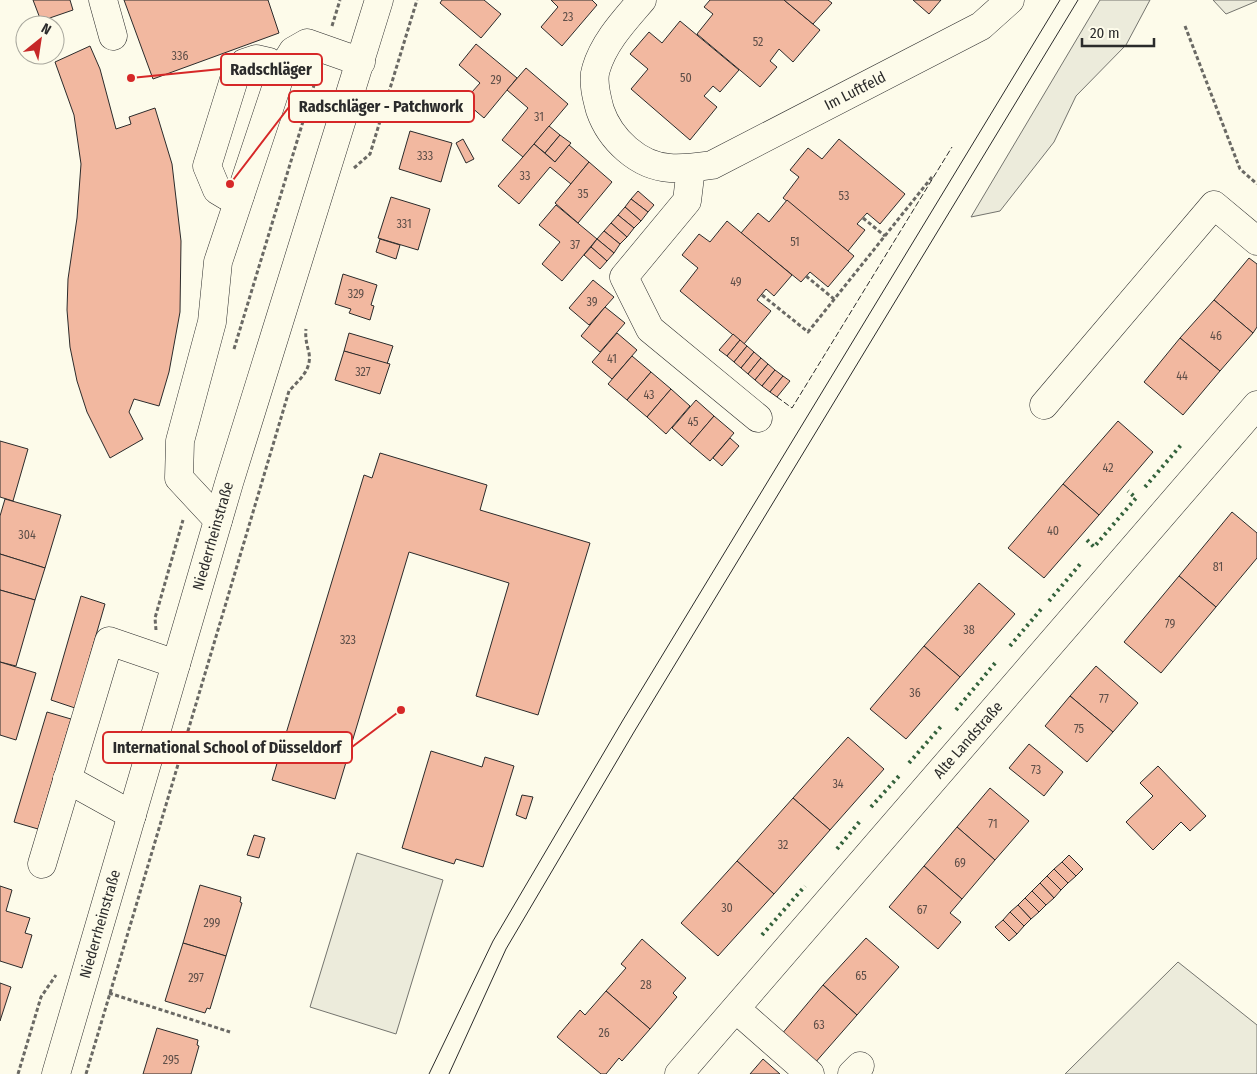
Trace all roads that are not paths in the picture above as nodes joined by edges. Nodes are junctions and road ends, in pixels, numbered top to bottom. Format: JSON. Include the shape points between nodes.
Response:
{"nodes":[{"id":1,"x":103,"y":0,"type":"edge"},
{"id":2,"x":379,"y":0,"type":"edge"},
{"id":3,"x":642,"y":0,"type":"edge"},
{"id":4,"x":1010,"y":0,"type":"edge"},
{"id":5,"x":113,"y":36,"type":"dead end"},
{"id":6,"x":361,"y":62,"type":"junction"},
{"id":7,"x":276,"y":88,"type":"junction"},
{"id":8,"x":691,"y":168,"type":"junction"},
{"id":9,"x":240,"y":195,"type":"junction"},
{"id":10,"x":1257,"y":241,"type":"edge"},
{"id":11,"x":1044,"y":405,"type":"dead end"},
{"id":12,"x":1257,"y":405,"type":"edge"},
{"id":13,"x":758,"y":418,"type":"dead end"},
{"id":14,"x":218,"y":520,"type":"junction"},
{"id":15,"x":176,"y":664,"type":"junction"},
{"id":16,"x":67,"y":779,"type":"junction"},
{"id":17,"x":132,"y":815,"type":"junction"},
{"id":18,"x":42,"y":864,"type":"dead end"},
{"id":19,"x":736,"y":1009,"type":"junction"},
{"id":20,"x":56,"y":1074,"type":"edge"},
{"id":21,"x":679,"y":1074,"type":"edge"},
{"id":22,"x":810,"y":1074,"type":"edge"}],
"edges":[{"from":1,"to":5,"type":"street"},
{"from":2,"to":6,"type":"street","name":"Niederrheinstraße"},
{"from":3,"to":8,"type":"street","name":"Im Luftfeld","via":[[608,42],[595,71],[596,98],[605,125],[624,148],[644,160],[668,168]]},
{"from":4,"to":8,"type":"street","name":"Im Luftfeld","via":[[981,26],[955,40],[712,164]]},
{"from":6,"to":7,"type":"street","via":[[306,43],[294,51],[283,67]]},
{"from":6,"to":14,"type":"street","name":"Niederrheinstraße"},
{"from":7,"to":9,"type":"street"},
{"from":7,"to":9,"type":"street","via":[[275,70],[269,62],[256,58],[244,63],[236,73],[207,166],[217,190],[227,196]]},
{"from":8,"to":13,"type":"street","via":[[687,201],[624,277],[650,328]]},
{"from":9,"to":14,"type":"street","via":[[218,262],[212,322],[180,441],[179,478]]},
{"from":10,"to":11,"type":"street","via":[[1214,206]]},
{"from":12,"to":19,"type":"street","name":"Alte Landstraße"},
{"from":14,"to":15,"type":"street","name":"Niederrheinstraße"},
{"from":15,"to":16,"type":"street","via":[[109,641]]},
{"from":15,"to":17,"type":"street","name":"Niederrheinstraße"},
{"from":16,"to":17,"type":"street"},
{"from":16,"to":18,"type":"street"},
{"from":17,"to":20,"type":"street","name":"Niederrheinstraße"},
{"from":19,"to":21,"type":"street","name":"Alte Landstraße"},
{"from":19,"to":22,"type":"street"}]}
